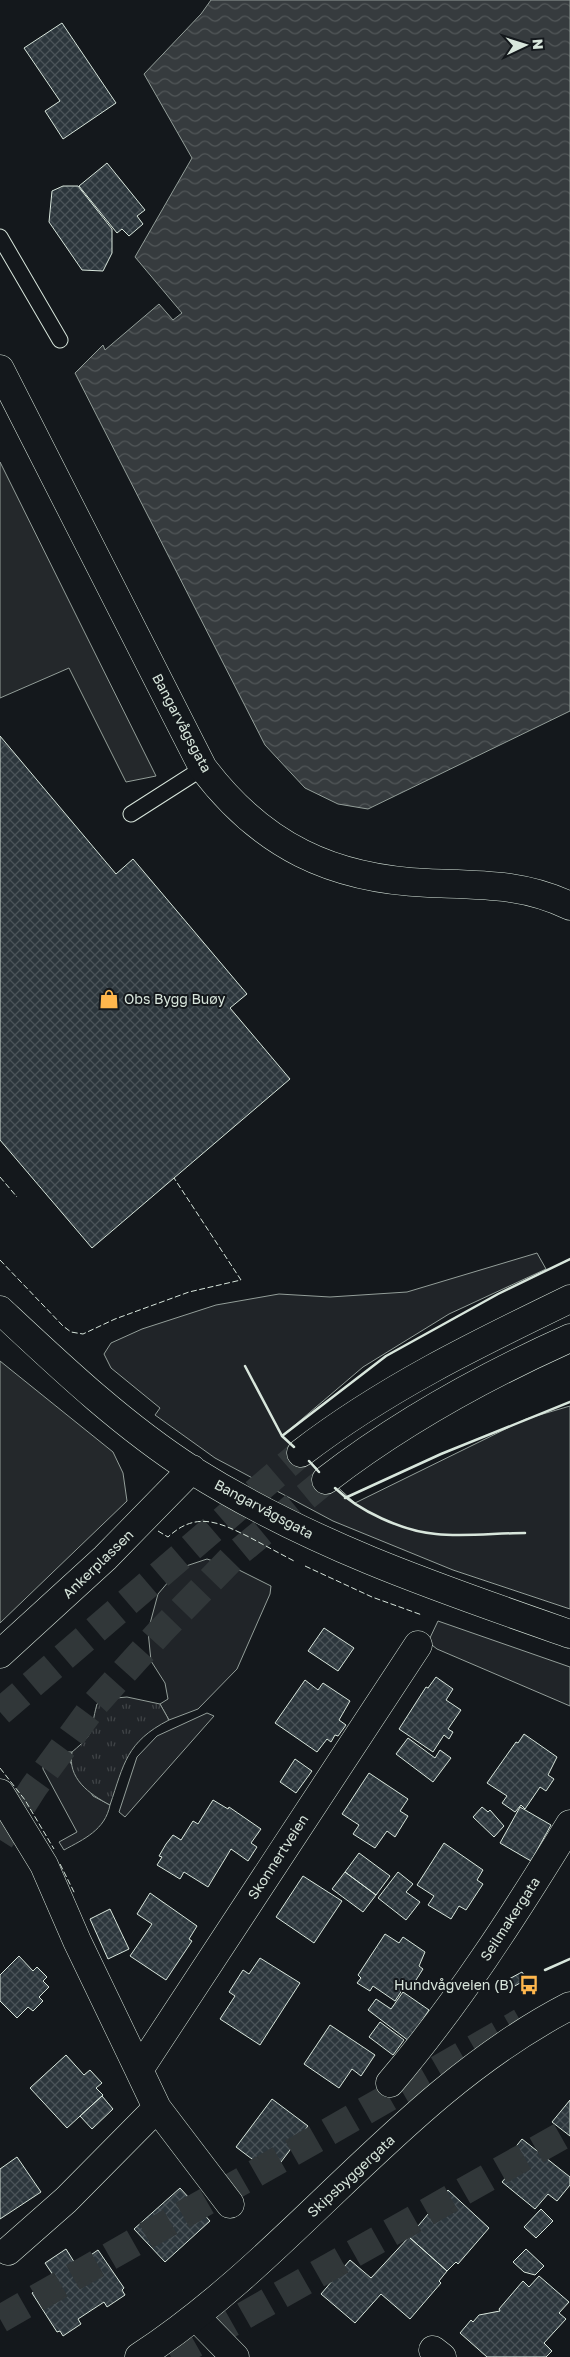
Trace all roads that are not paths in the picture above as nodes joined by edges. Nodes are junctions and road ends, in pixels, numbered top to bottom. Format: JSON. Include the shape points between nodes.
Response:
{"nodes":[{"id":1,"x":0,"y":237,"type":"edge"},
{"id":2,"x":60,"y":340,"type":"dead end"},
{"id":3,"x":0,"y":368,"type":"edge"},
{"id":4,"x":203,"y":768,"type":"junction"},
{"id":5,"x":131,"y":814,"type":"dead end"},
{"id":6,"x":570,"y":906,"type":"edge"},
{"id":7,"x":570,"y":1299,"type":"edge"},
{"id":8,"x":0,"y":1310,"type":"edge"},
{"id":9,"x":570,"y":1338,"type":"edge"},
{"id":10,"x":570,"y":1357,"type":"edge"},
{"id":11,"x":523,"y":1360,"type":"junction"},
{"id":12,"x":301,"y":1453,"type":"tunnel mouth"},
{"id":13,"x":192,"y":1470,"type":"junction"},
{"id":14,"x":326,"y":1480,"type":"tunnel mouth"},
{"id":15,"x":570,"y":1634,"type":"edge"},
{"id":16,"x":418,"y":1645,"type":"dead end"},
{"id":17,"x":0,"y":1654,"type":"edge"},
{"id":18,"x":0,"y":1793,"type":"edge"},
{"id":19,"x":570,"y":1824,"type":"edge"},
{"id":20,"x":570,"y":2006,"type":"edge"},
{"id":21,"x":139,"y":2070,"type":"junction"},
{"id":22,"x":390,"y":2083,"type":"dead end"},
{"id":23,"x":157,"y":2108,"type":"junction"},
{"id":24,"x":230,"y":2204,"type":"dead end"},
{"id":25,"x":8,"y":2251,"type":"dead end"},
{"id":26,"x":196,"y":2317,"type":"junction"},
{"id":27,"x":139,"y":2357,"type":"edge"},
{"id":28,"x":235,"y":2357,"type":"edge"}],
"edges":[{"from":1,"to":2,"type":"lane"},
{"from":3,"to":4,"type":"main road","name":"Bangarvågsgata"},
{"from":4,"to":5,"type":"lane"},
{"from":4,"to":6,"type":"main road","name":"Bangarvågsgata","via":[[246,816],[276,839],[311,859],[370,878],[482,883],[523,889]]},
{"from":7,"to":12,"type":"main road","via":[[457,1354],[402,1385],[341,1422]]},
{"from":8,"to":13,"type":"main road","name":"Bangarvågsgata","via":[[133,1428]]},
{"from":9,"to":11,"type":"main road"},
{"from":10,"to":11,"type":"main road"},
{"from":11,"to":14,"type":"main road","via":[[425,1413]]},
{"from":13,"to":15,"type":"main road","name":"Bangarvågsgata","via":[[254,1506],[360,1558]]},
{"from":13,"to":17,"type":"main road","name":"Ankerplassen","via":[[106,1558]]},
{"from":16,"to":21,"type":"main road","name":"Skonnertveien"},
{"from":18,"to":21,"type":"main road","via":[[44,1865],[69,1925]]},
{"from":19,"to":22,"type":"main road","name":"Seilmakergata","via":[[499,1938],[421,2047]]},
{"from":20,"to":26,"type":"main road","name":"Skipsbyggergata","via":[[478,2064],[424,2108],[259,2263]]},
{"from":21,"to":23,"type":"main road"},
{"from":23,"to":24,"type":"main road"},
{"from":23,"to":25,"type":"main road","via":[[66,2200]]},
{"from":26,"to":27,"type":"main road","name":"Skipsbyggergata"},
{"from":26,"to":28,"type":"main road"}]}
